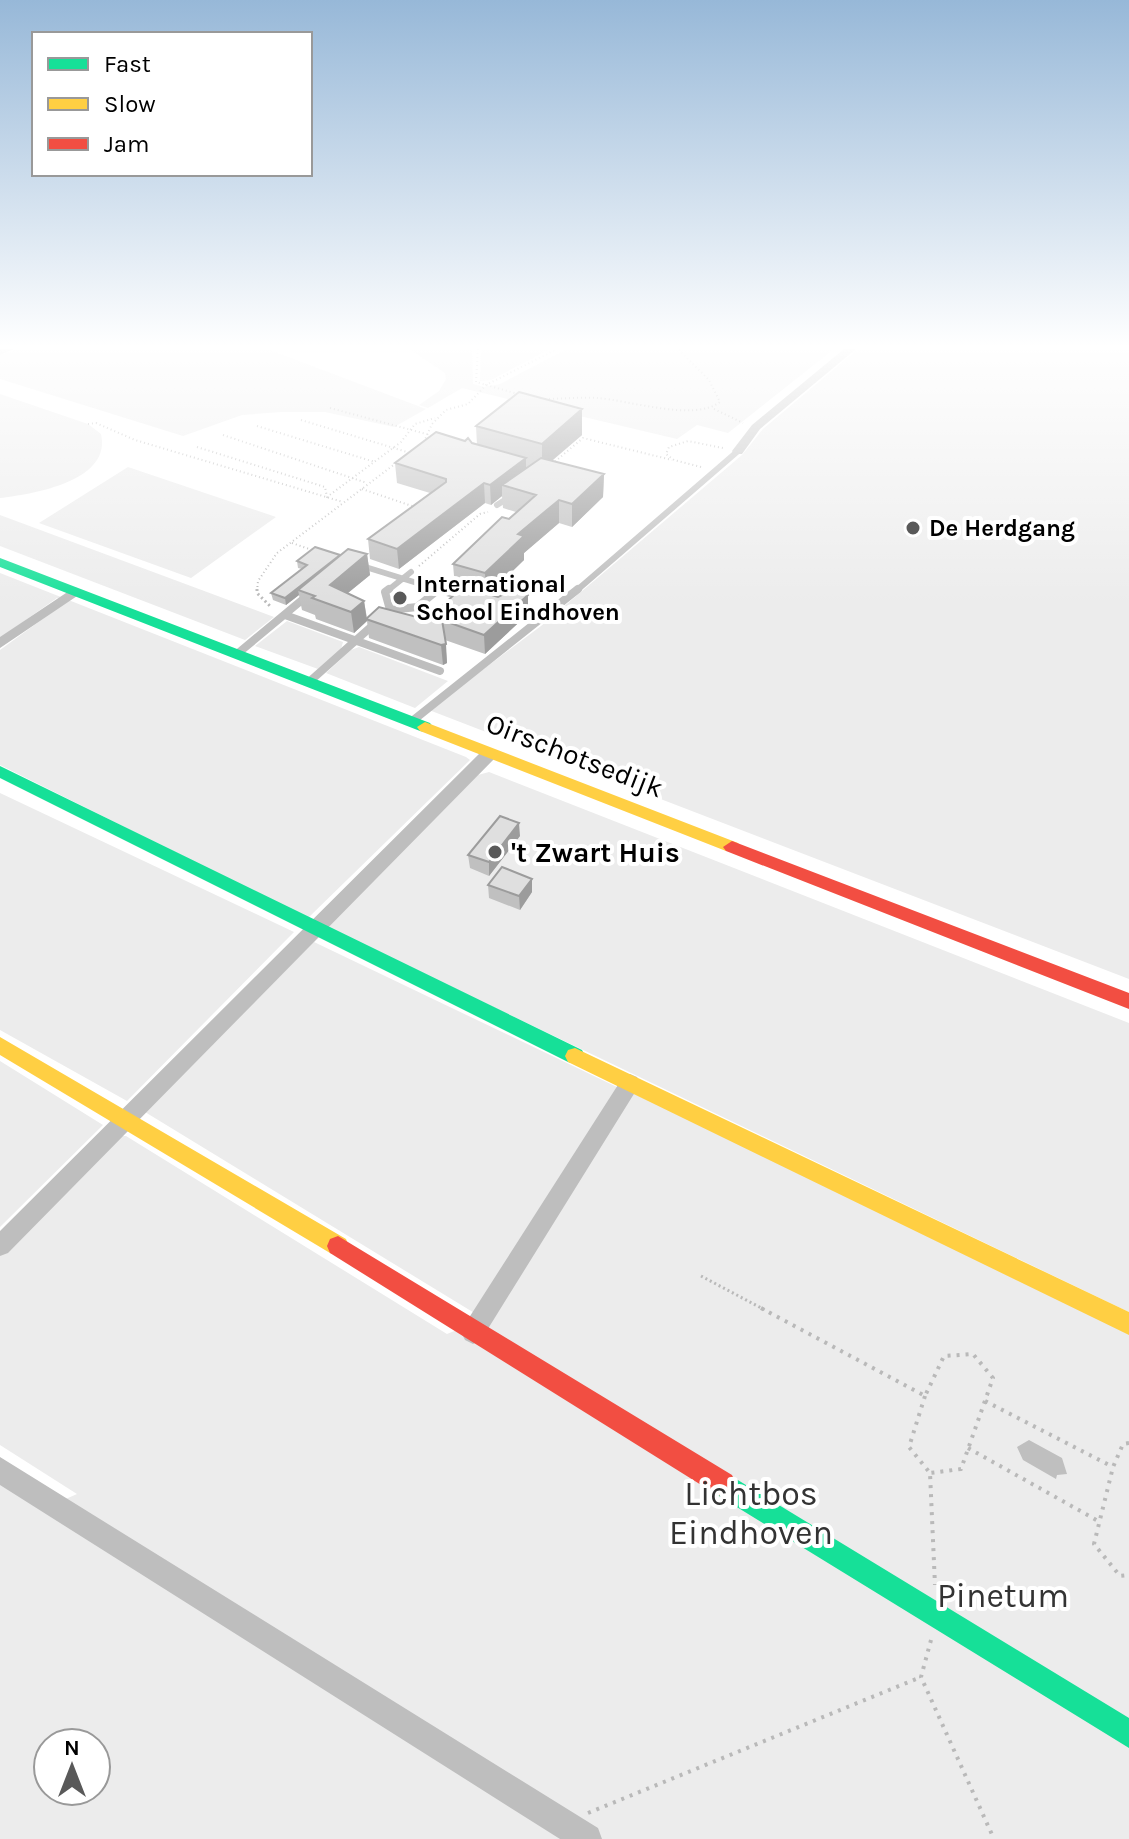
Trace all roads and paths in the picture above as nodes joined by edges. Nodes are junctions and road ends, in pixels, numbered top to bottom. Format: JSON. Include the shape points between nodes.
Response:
{"nodes":[{"id":1,"x":123,"y":435,"type":"edge"},
{"id":2,"x":223,"y":435,"type":"dead end"},
{"id":3,"x":286,"y":435,"type":"edge"},
{"id":4,"x":350,"y":435,"type":"edge"},
{"id":5,"x":405,"y":435,"type":"edge"},
{"id":6,"x":430,"y":435,"type":"edge"},
{"id":7,"x":750,"y":435,"type":"edge"},
{"id":8,"x":197,"y":447,"type":"dead end"},
{"id":9,"x":394,"y":448,"type":"junction"},
{"id":10,"x":407,"y":452,"type":"junction"},
{"id":11,"x":736,"y":453,"type":"junction"},
{"id":12,"x":672,"y":460,"type":"dead end"},
{"id":13,"x":375,"y":462,"type":"junction"},
{"id":14,"x":551,"y":466,"type":"edge"},
{"id":15,"x":720,"y":467,"type":"junction"},
{"id":16,"x":354,"y":478,"type":"junction"},
{"id":17,"x":369,"y":484,"type":"junction"},
{"id":18,"x":362,"y":489,"type":"junction"},
{"id":19,"x":519,"y":490,"type":"edge"},
{"id":20,"x":327,"y":497,"type":"junction"},
{"id":21,"x":344,"y":503,"type":"junction"},
{"id":22,"x":497,"y":505,"type":"joint"},
{"id":23,"x":409,"y":513,"type":"edge"},
{"id":24,"x":455,"y":520,"type":"edge"},
{"id":25,"x":468,"y":524,"type":"junction"},
{"id":26,"x":291,"y":543,"type":"junction"},
{"id":27,"x":360,"y":553,"type":"edge"},
{"id":28,"x":0,"y":562,"type":"edge"},
{"id":29,"x":350,"y":562,"type":"junction"},
{"id":30,"x":408,"y":575,"type":"junction"},
{"id":31,"x":442,"y":586,"type":"junction"},
{"id":32,"x":317,"y":588,"type":"edge"},
{"id":33,"x":75,"y":591,"type":"junction"},
{"id":34,"x":476,"y":601,"type":"edge"},
{"id":35,"x":390,"y":610,"type":"junction"},
{"id":36,"x":285,"y":615,"type":"junction"},
{"id":37,"x":356,"y":640,"type":"junction"},
{"id":38,"x":0,"y":644,"type":"edge"},
{"id":39,"x":237,"y":654,"type":"junction"},
{"id":40,"x":440,"y":671,"type":"dead end"},
{"id":41,"x":309,"y":682,"type":"junction"},
{"id":42,"x":411,"y":722,"type":"junction"},
{"id":43,"x":490,"y":753,"type":"junction"},
{"id":44,"x":0,"y":771,"type":"edge"},
{"id":45,"x":315,"y":930,"type":"junction"},
{"id":46,"x":1129,"y":1001,"type":"edge"},
{"id":47,"x":0,"y":1045,"type":"edge"},
{"id":48,"x":630,"y":1083,"type":"junction"},
{"id":49,"x":126,"y":1118,"type":"junction"},
{"id":50,"x":0,"y":1246,"type":"edge"},
{"id":51,"x":701,"y":1276,"type":"dead end"},
{"id":52,"x":1129,"y":1324,"type":"edge"},
{"id":53,"x":473,"y":1332,"type":"junction"},
{"id":54,"x":925,"y":1396,"type":"junction"},
{"id":55,"x":985,"y":1401,"type":"junction"},
{"id":56,"x":1129,"y":1443,"type":"edge"},
{"id":57,"x":968,"y":1448,"type":"junction"},
{"id":58,"x":1113,"y":1467,"type":"junction"},
{"id":59,"x":0,"y":1470,"type":"edge"},
{"id":60,"x":930,"y":1473,"type":"junction"},
{"id":61,"x":1100,"y":1522,"type":"junction"},
{"id":62,"x":1129,"y":1575,"type":"edge"},
{"id":63,"x":937,"y":1616,"type":"junction"},
{"id":64,"x":921,"y":1677,"type":"junction"},
{"id":65,"x":1129,"y":1734,"type":"edge"},
{"id":66,"x":562,"y":1823,"type":"junction"},
{"id":67,"x":587,"y":1839,"type":"edge"},
{"id":68,"x":994,"y":1839,"type":"edge"}],
"edges":[{"from":1,"to":20,"type":"path"},
{"from":2,"to":16,"type":"path"},
{"from":3,"to":13,"type":"path"},
{"from":4,"to":9,"type":"path"},
{"from":5,"to":9,"type":"path"},
{"from":6,"to":10,"type":"path"},
{"from":7,"to":11,"type":"street"},
{"from":8,"to":20,"type":"path","via":[[325,487]]},
{"from":9,"to":10,"type":"path"},
{"from":9,"to":13,"type":"path"},
{"from":10,"to":17,"type":"path"},
{"from":11,"to":15,"type":"lane"},
{"from":11,"to":15,"type":"path","via":[[688,441],[669,447],[666,454],[710,469]]},
{"from":12,"to":14,"type":"path","via":[[583,438]]},
{"from":13,"to":16,"type":"path"},
{"from":15,"to":42,"type":"lane","via":[[539,622]]},
{"from":16,"to":17,"type":"path"},
{"from":16,"to":20,"type":"path"},
{"from":17,"to":18,"type":"path"},
{"from":18,"to":21,"type":"path"},
{"from":18,"to":23,"type":"path","via":[[417,507]]},
{"from":19,"to":22,"type":"lane"},
{"from":20,"to":21,"type":"path"},
{"from":21,"to":26,"type":"path"},
{"from":22,"to":25,"type":"path"},
{"from":24,"to":25,"type":"path"},
{"from":25,"to":30,"type":"path"},
{"from":26,"to":29,"type":"path"},
{"from":26,"to":36,"type":"path","via":[[266,567],[257,593],[264,604]]},
{"from":27,"to":29,"type":"lane"},
{"from":28,"to":33,"type":"street","name":"Oirschotsedijk"},
{"from":29,"to":30,"type":"lane"},
{"from":30,"to":31,"type":"lane"},
{"from":30,"to":35,"type":"lane","via":[[385,592]]},
{"from":31,"to":34,"type":"lane"},
{"from":31,"to":35,"type":"lane","via":[[417,607]]},
{"from":32,"to":36,"type":"lane"},
{"from":33,"to":38,"type":"street"},
{"from":33,"to":39,"type":"street","name":"Oirschotsedijk"},
{"from":35,"to":37,"type":"lane"},
{"from":36,"to":37,"type":"lane"},
{"from":36,"to":39,"type":"lane"},
{"from":37,"to":40,"type":"lane"},
{"from":37,"to":41,"type":"lane"},
{"from":39,"to":41,"type":"street","name":"Oirschotsedijk"},
{"from":41,"to":42,"type":"street","name":"Oirschotsedijk"},
{"from":42,"to":43,"type":"street","name":"Oirschotsedijk"},
{"from":43,"to":45,"type":"street"},
{"from":43,"to":46,"type":"street","name":"Oirschotsedijk"},
{"from":44,"to":45,"type":"street"},
{"from":45,"to":48,"type":"street"},
{"from":45,"to":49,"type":"street"},
{"from":47,"to":49,"type":"street"},
{"from":48,"to":52,"type":"street"},
{"from":48,"to":53,"type":"street"},
{"from":49,"to":50,"type":"street"},
{"from":49,"to":53,"type":"street"},
{"from":51,"to":54,"type":"path"},
{"from":53,"to":63,"type":"street"},
{"from":54,"to":55,"type":"path","via":[[944,1356],[973,1354],[993,1378]]},
{"from":54,"to":60,"type":"path","via":[[909,1447]]},
{"from":55,"to":57,"type":"path"},
{"from":55,"to":58,"type":"path"},
{"from":56,"to":58,"type":"path","via":[[1123,1444]]},
{"from":57,"to":60,"type":"path","via":[[961,1469]]},
{"from":57,"to":61,"type":"path"},
{"from":58,"to":61,"type":"path"},
{"from":59,"to":66,"type":"street"},
{"from":60,"to":63,"type":"path"},
{"from":61,"to":62,"type":"path","via":[[1094,1544],[1120,1576]]},
{"from":63,"to":64,"type":"path"},
{"from":63,"to":65,"type":"street"},
{"from":64,"to":66,"type":"path"},
{"from":64,"to":68,"type":"path"},
{"from":66,"to":67,"type":"street"}]}
